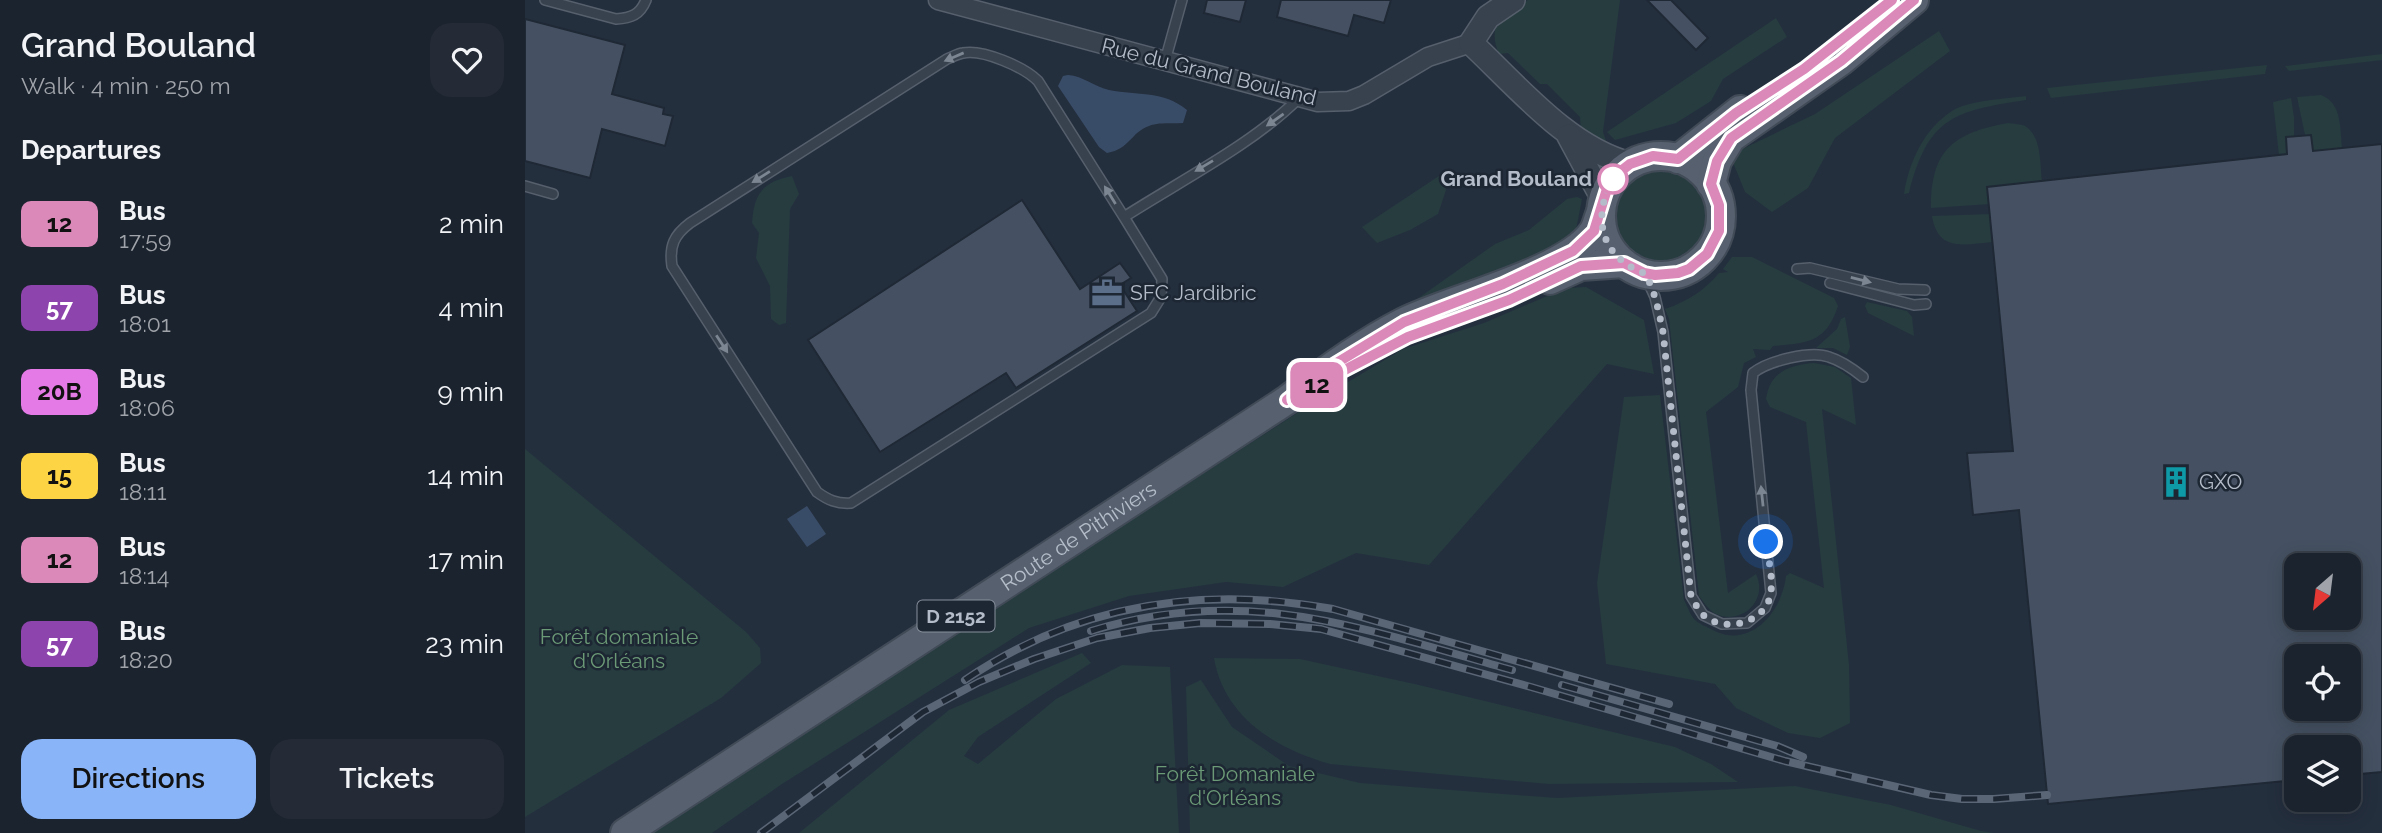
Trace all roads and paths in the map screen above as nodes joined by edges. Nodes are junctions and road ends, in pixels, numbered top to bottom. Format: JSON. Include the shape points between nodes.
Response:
{"nodes":[{"id":1,"x":545,"y":0,"type":"edge"},
{"id":2,"x":646,"y":0,"type":"edge"},
{"id":3,"x":938,"y":0,"type":"edge"},
{"id":4,"x":1182,"y":0,"type":"edge"},
{"id":5,"x":1513,"y":0,"type":"edge"},
{"id":6,"x":1892,"y":0,"type":"edge"},
{"id":7,"x":1914,"y":0,"type":"edge"},
{"id":8,"x":1471,"y":43,"type":"junction"},
{"id":9,"x":1165,"y":61,"type":"junction"},
{"id":10,"x":1299,"y":99,"type":"junction"},
{"id":11,"x":1567,"y":133,"type":"junction"},
{"id":12,"x":1678,"y":159,"type":"junction"},
{"id":13,"x":1630,"y":164,"type":"junction"},
{"id":14,"x":1711,"y":184,"type":"junction"},
{"id":15,"x":525,"y":186,"type":"edge"},
{"id":16,"x":553,"y":194,"type":"dead end"},
{"id":17,"x":1602,"y":206,"type":"junction"},
{"id":18,"x":1124,"y":216,"type":"junction"},
{"id":19,"x":1634,"y":268,"type":"junction"},
{"id":20,"x":1797,"y":269,"type":"dead end"},
{"id":21,"x":1830,"y":284,"type":"dead end"},
{"id":22,"x":1925,"y":290,"type":"dead end"},
{"id":23,"x":1926,"y":304,"type":"dead end"},
{"id":24,"x":1863,"y":377,"type":"dead end"},
{"id":25,"x":1287,"y":400,"type":"junction"},
{"id":26,"x":625,"y":833,"type":"edge"}],
"edges":[{"from":1,"to":2,"type":"lane","via":[[627,19],[638,13]]},
{"from":3,"to":9,"type":"street","name":"Rue du Grand Bouland"},
{"from":4,"to":9,"type":"lane"},
{"from":5,"to":8,"type":"street","via":[[1488,17]]},
{"from":6,"to":12,"type":"main road"},
{"from":7,"to":14,"type":"main road","via":[[1841,61],[1731,138],[1717,161]]},
{"from":8,"to":10,"type":"street","name":"Rue du Grand Bouland","via":[[1428,57],[1349,101]]},
{"from":8,"to":11,"type":"street"},
{"from":9,"to":10,"type":"street","name":"Rue du Grand Bouland"},
{"from":10,"to":18,"type":"lane","one_way":true,"via":[[1248,139]]},
{"from":11,"to":13,"type":"street","via":[[1600,154]]},
{"from":11,"to":17,"type":"street"},
{"from":12,"to":13,"type":"main road","via":[[1653,156]]},
{"from":12,"to":14,"type":"main road"},
{"from":13,"to":17,"type":"main road","via":[[1613,179]]},
{"from":14,"to":19,"type":"main road","via":[[1720,218],[1707,254],[1678,273],[1655,275]]},
{"from":15,"to":16,"type":"lane"},
{"from":17,"to":19,"type":"main road","via":[[1606,240],[1613,253]]},
{"from":17,"to":25,"type":"main road","name":"Route de Pithiviers","number":"D 2152","via":[[1594,231],[1573,251],[1404,322],[1325,370]]},
{"from":18,"to":18,"type":"lane","one_way":true,"via":[[1038,81],[1022,67],[964,52],[690,223],[672,242],[670,254],[672,266],[817,492],[827,499],[851,503],[1151,313],[1161,297],[1162,279]]},
{"from":19,"to":24,"type":"lane","one_way":true,"via":[[1655,297],[1663,332],[1691,596],[1712,620],[1747,623],[1765,608],[1772,593],[1753,373],[1781,359],[1827,355]]},
{"from":19,"to":25,"type":"main road","name":"Route de Pithiviers","number":"D 2152","via":[[1581,266],[1509,300],[1408,337]]},
{"from":20,"to":22,"type":"lane","one_way":true},
{"from":21,"to":23,"type":"lane"},
{"from":25,"to":26,"type":"main road","name":"Route de Pithiviers","number":"D 2152"}]}
